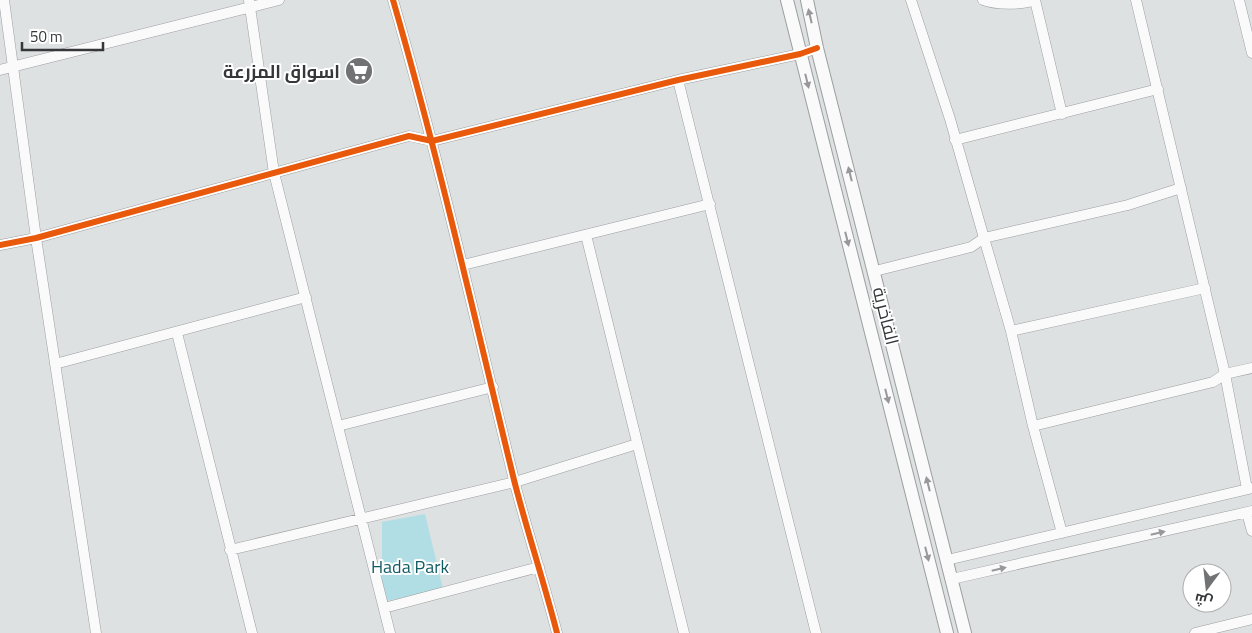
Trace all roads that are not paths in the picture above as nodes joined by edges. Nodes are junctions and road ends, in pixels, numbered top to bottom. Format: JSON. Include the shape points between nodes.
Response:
{"nodes":[{"id":1,"x":4,"y":0,"type":"edge"},
{"id":2,"x":280,"y":0,"type":"edge"},
{"id":3,"x":393,"y":0,"type":"edge"},
{"id":4,"x":787,"y":0,"type":"edge"},
{"id":5,"x":807,"y":0,"type":"edge"},
{"id":6,"x":911,"y":0,"type":"edge"},
{"id":7,"x":983,"y":0,"type":"edge"},
{"id":8,"x":1035,"y":0,"type":"edge"},
{"id":9,"x":1136,"y":0,"type":"edge"},
{"id":10,"x":1239,"y":0,"type":"edge"},
{"id":11,"x":249,"y":4,"type":"edge"},
{"id":12,"x":818,"y":48,"type":"junction"},
{"id":13,"x":1252,"y":53,"type":"edge"},
{"id":14,"x":800,"y":54,"type":"junction"},
{"id":15,"x":13,"y":67,"type":"junction"},
{"id":16,"x":0,"y":70,"type":"edge"},
{"id":17,"x":678,"y":80,"type":"junction"},
{"id":18,"x":1158,"y":89,"type":"junction"},
{"id":19,"x":1062,"y":114,"type":"junction"},
{"id":20,"x":432,"y":140,"type":"junction"},
{"id":21,"x":955,"y":140,"type":"junction"},
{"id":22,"x":274,"y":173,"type":"junction"},
{"id":23,"x":1181,"y":188,"type":"junction"},
{"id":24,"x":710,"y":204,"type":"junction"},
{"id":25,"x":586,"y":235,"type":"junction"},
{"id":26,"x":36,"y":238,"type":"junction"},
{"id":27,"x":984,"y":238,"type":"junction"},
{"id":28,"x":0,"y":245,"type":"edge"},
{"id":29,"x":464,"y":265,"type":"junction"},
{"id":30,"x":875,"y":271,"type":"junction"},
{"id":31,"x":1205,"y":288,"type":"junction"},
{"id":32,"x":306,"y":297,"type":"junction"},
{"id":33,"x":1011,"y":331,"type":"junction"},
{"id":34,"x":177,"y":333,"type":"junction"},
{"id":35,"x":55,"y":364,"type":"junction"},
{"id":36,"x":1252,"y":368,"type":"edge"},
{"id":37,"x":1226,"y":374,"type":"junction"},
{"id":38,"x":493,"y":388,"type":"junction"},
{"id":39,"x":338,"y":426,"type":"junction"},
{"id":40,"x":1033,"y":426,"type":"junction"},
{"id":41,"x":637,"y":444,"type":"junction"},
{"id":42,"x":515,"y":482,"type":"junction"},
{"id":43,"x":1250,"y":489,"type":"edge"},
{"id":44,"x":1250,"y":512,"type":"edge"},
{"id":45,"x":360,"y":519,"type":"junction"},
{"id":46,"x":1252,"y":531,"type":"edge"},
{"id":47,"x":1062,"y":533,"type":"junction"},
{"id":48,"x":230,"y":550,"type":"junction"},
{"id":49,"x":947,"y":560,"type":"junction"},
{"id":50,"x":540,"y":567,"type":"junction"},
{"id":51,"x":952,"y":579,"type":"junction"},
{"id":52,"x":384,"y":608,"type":"junction"},
{"id":53,"x":1252,"y":619,"type":"edge"},
{"id":54,"x":96,"y":633,"type":"edge"},
{"id":55,"x":252,"y":633,"type":"edge"},
{"id":56,"x":390,"y":633,"type":"edge"},
{"id":57,"x":557,"y":633,"type":"edge"},
{"id":58,"x":684,"y":633,"type":"edge"},
{"id":59,"x":816,"y":633,"type":"edge"},
{"id":60,"x":947,"y":633,"type":"edge"},
{"id":61,"x":965,"y":633,"type":"edge"},
{"id":62,"x":1195,"y":633,"type":"edge"}],
"edges":[{"from":1,"to":15,"type":"street"},
{"from":2,"to":11,"type":"street"},
{"from":3,"to":20,"type":"street"},
{"from":4,"to":14,"type":"street"},
{"from":12,"to":5,"type":"street","name":"الفاخرية","one_way":true},
{"from":6,"to":21,"type":"street"},
{"from":7,"to":8,"type":"street","via":[[1027,4]]},
{"from":8,"to":19,"type":"street"},
{"from":9,"to":18,"type":"street"},
{"from":10,"to":13,"type":"street"},
{"from":11,"to":15,"type":"street"},
{"from":11,"to":22,"type":"street"},
{"from":12,"to":14,"type":"street"},
{"from":30,"to":12,"type":"street","name":"الفاخرية","one_way":true},
{"from":14,"to":17,"type":"street"},
{"from":14,"to":60,"type":"street","one_way":true},
{"from":15,"to":16,"type":"street"},
{"from":15,"to":26,"type":"street"},
{"from":17,"to":20,"type":"street"},
{"from":17,"to":24,"type":"street"},
{"from":18,"to":19,"type":"street"},
{"from":18,"to":23,"type":"street"},
{"from":19,"to":21,"type":"street"},
{"from":20,"to":22,"type":"street","via":[[409,136]]},
{"from":20,"to":29,"type":"street"},
{"from":21,"to":27,"type":"street"},
{"from":22,"to":26,"type":"street"},
{"from":22,"to":32,"type":"street"},
{"from":23,"to":27,"type":"street","via":[[1128,205]]},
{"from":23,"to":31,"type":"street"},
{"from":24,"to":25,"type":"street"},
{"from":24,"to":59,"type":"street"},
{"from":25,"to":29,"type":"street"},
{"from":25,"to":41,"type":"street"},
{"from":26,"to":28,"type":"street"},
{"from":26,"to":35,"type":"street"},
{"from":27,"to":30,"type":"street","via":[[971,247]]},
{"from":27,"to":33,"type":"street"},
{"from":29,"to":38,"type":"street"},
{"from":49,"to":30,"type":"street","name":"الفاخرية","one_way":true},
{"from":31,"to":33,"type":"street"},
{"from":31,"to":37,"type":"street"},
{"from":32,"to":34,"type":"street"},
{"from":32,"to":39,"type":"street"},
{"from":33,"to":40,"type":"street"},
{"from":34,"to":35,"type":"street"},
{"from":34,"to":48,"type":"street"},
{"from":35,"to":54,"type":"street"},
{"from":36,"to":37,"type":"street"},
{"from":37,"to":40,"type":"street","via":[[1213,382]]},
{"from":37,"to":43,"type":"street"},
{"from":38,"to":39,"type":"street"},
{"from":38,"to":42,"type":"street"},
{"from":39,"to":45,"type":"street"},
{"from":40,"to":47,"type":"street"},
{"from":41,"to":42,"type":"street"},
{"from":41,"to":58,"type":"street"},
{"from":42,"to":45,"type":"street"},
{"from":42,"to":50,"type":"street"},
{"from":43,"to":47,"type":"street"},
{"from":44,"to":46,"type":"street"},
{"from":51,"to":44,"type":"street","one_way":true},
{"from":45,"to":48,"type":"street"},
{"from":45,"to":52,"type":"street"},
{"from":47,"to":49,"type":"street"},
{"from":48,"to":55,"type":"street"},
{"from":49,"to":51,"type":"street","name":"الفاخرية"},
{"from":50,"to":52,"type":"street"},
{"from":50,"to":57,"type":"street"},
{"from":51,"to":61,"type":"street","name":"الفاخرية"},
{"from":52,"to":56,"type":"street"},
{"from":53,"to":62,"type":"street"}]}
